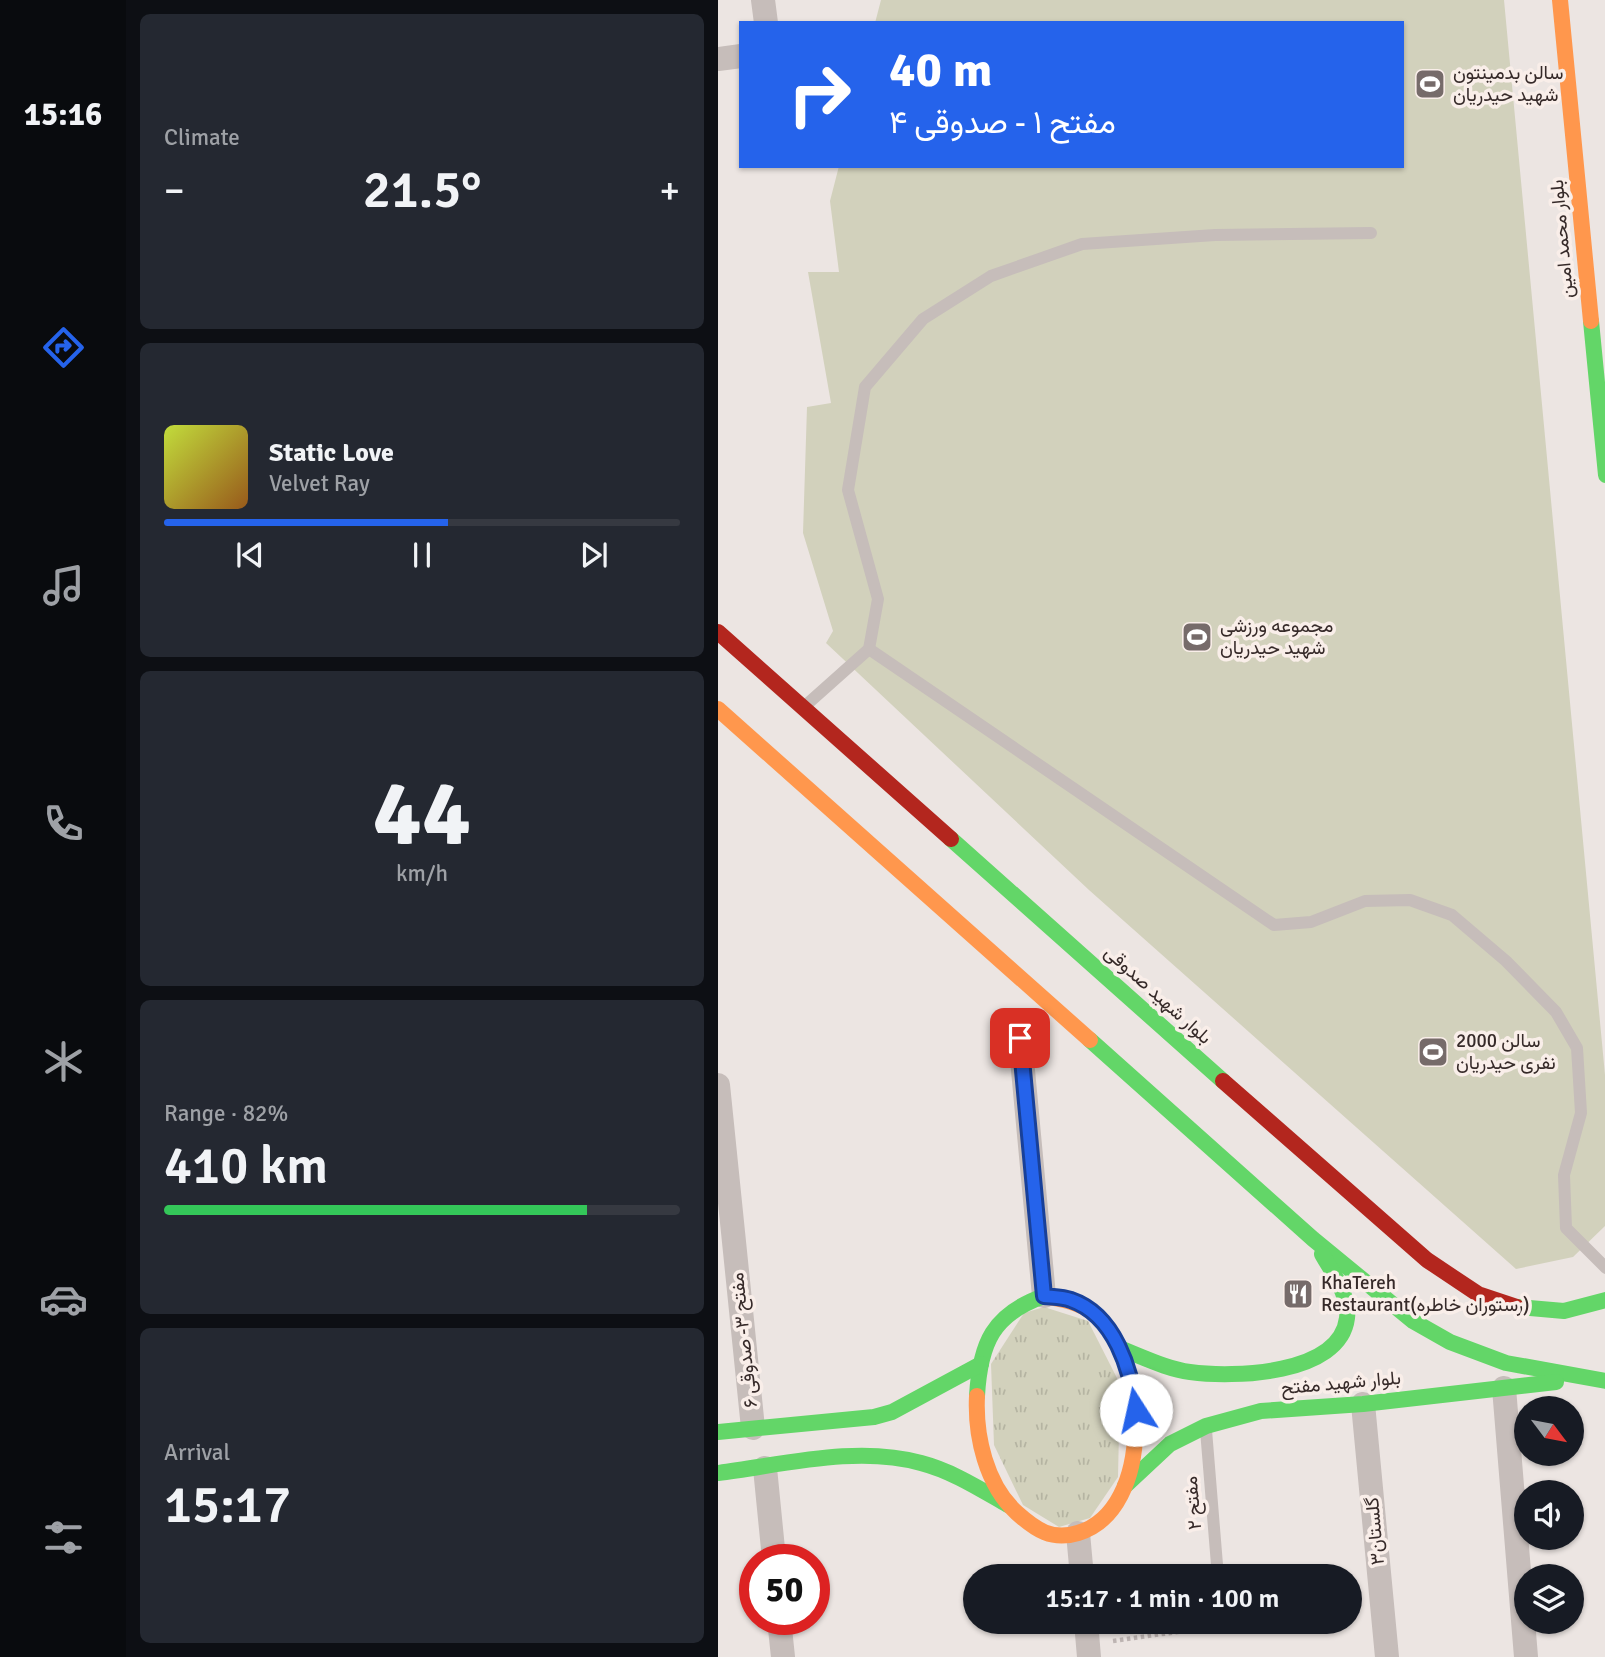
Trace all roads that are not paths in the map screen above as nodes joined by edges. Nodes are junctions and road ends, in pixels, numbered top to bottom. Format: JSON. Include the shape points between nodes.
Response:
{"nodes":[{"id":1,"x":763,"y":0,"type":"edge"},
{"id":2,"x":1560,"y":0,"type":"edge"},
{"id":3,"x":766,"y":21,"type":"edge"},
{"id":4,"x":739,"y":56,"type":"edge"},
{"id":5,"x":718,"y":59,"type":"edge"},
{"id":6,"x":1371,"y":233,"type":"dead end"},
{"id":7,"x":1605,"y":475,"type":"edge"},
{"id":8,"x":718,"y":632,"type":"edge"},
{"id":9,"x":869,"y":649,"type":"junction"},
{"id":10,"x":803,"y":708,"type":"junction"},
{"id":11,"x":718,"y":709,"type":"edge"},
{"id":12,"x":1020,"y":1038,"type":"dead end"},
{"id":13,"x":718,"y":1086,"type":"edge"},
{"id":14,"x":1313,"y":1239,"type":"junction"},
{"id":15,"x":1605,"y":1268,"type":"edge"},
{"id":16,"x":1044,"y":1296,"type":"junction"},
{"id":17,"x":1605,"y":1300,"type":"edge"},
{"id":18,"x":1563,"y":1311,"type":"junction"},
{"id":19,"x":1599,"y":1318,"type":"edge"},
{"id":20,"x":1119,"y":1348,"type":"junction"},
{"id":21,"x":981,"y":1364,"type":"junction"},
{"id":22,"x":1582,"y":1379,"type":"junction"},
{"id":23,"x":1605,"y":1381,"type":"edge"},
{"id":24,"x":1504,"y":1388,"type":"junction"},
{"id":25,"x":1363,"y":1404,"type":"junction"},
{"id":26,"x":1206,"y":1426,"type":"junction"},
{"id":27,"x":753,"y":1428,"type":"junction"},
{"id":28,"x":718,"y":1432,"type":"edge"},
{"id":29,"x":765,"y":1468,"type":"junction"},
{"id":30,"x":718,"y":1473,"type":"edge"},
{"id":31,"x":1125,"y":1486,"type":"junction"},
{"id":32,"x":1009,"y":1505,"type":"junction"},
{"id":33,"x":1078,"y":1533,"type":"junction"},
{"id":34,"x":773,"y":1544,"type":"edge"},
{"id":35,"x":1081,"y":1564,"type":"edge"},
{"id":36,"x":1217,"y":1564,"type":"edge"},
{"id":37,"x":781,"y":1635,"type":"edge"},
{"id":38,"x":783,"y":1657,"type":"edge"},
{"id":39,"x":1387,"y":1657,"type":"edge"},
{"id":40,"x":1526,"y":1657,"type":"edge"}],
"edges":[{"from":1,"to":3,"type":"street"},
{"from":2,"to":7,"type":"main road","name":"بلوار محمد امین"},
{"from":4,"to":5,"type":"street"},
{"from":6,"to":9,"type":"lane","via":[[1216,235],[1082,244],[991,276],[923,319],[865,387],[848,490],[878,599]]},
{"from":8,"to":10,"type":"main road","name":"بلوار شهید صدوقی"},
{"from":9,"to":10,"type":"lane"},
{"from":9,"to":15,"type":"lane","via":[[1274,925],[1311,922],[1365,901],[1410,900],[1452,915],[1556,1012],[1577,1048],[1581,1112],[1564,1175],[1566,1228]]},
{"from":10,"to":18,"type":"main road","name":"بلوار شهید صدوقی","via":[[1359,1202],[1452,1279],[1490,1300],[1523,1310]]},
{"from":11,"to":14,"type":"main road"},
{"from":12,"to":16,"type":"street"},
{"from":13,"to":27,"type":"street","name":"مفتح ۳- صدوقی ۶"},
{"from":14,"to":20,"type":"main road","name":"بلوار شهید مفتح","via":[[1343,1293],[1347,1318],[1334,1347],[1312,1362],[1260,1372],[1189,1373]]},
{"from":14,"to":22,"type":"main road","via":[[1410,1319],[1450,1342],[1488,1358]]},
{"from":16,"to":20,"type":"main road","via":[[1085,1307],[1098,1317]]},
{"from":16,"to":21,"type":"main road","via":[[1004,1316],[993,1329]]},
{"from":17,"to":18,"type":"main road","name":"بلوار شهید صدوقی"},
{"from":18,"to":19,"type":"main road"},
{"from":20,"to":31,"type":"main road","via":[[1133,1386],[1137,1427]]},
{"from":21,"to":27,"type":"main road","via":[[892,1412]]},
{"from":21,"to":32,"type":"main road","via":[[976,1404],[979,1425],[988,1466]]},
{"from":22,"to":23,"type":"main road"},
{"from":22,"to":24,"type":"main road","name":"بلوار شهید مفتح"},
{"from":24,"to":25,"type":"main road","name":"بلوار شهید مفتح"},
{"from":24,"to":40,"type":"street"},
{"from":25,"to":26,"type":"main road","name":"بلوار شهید مفتح","via":[[1261,1411]]},
{"from":25,"to":39,"type":"street","name":"گلستان۳"},
{"from":26,"to":31,"type":"main road","name":"بلوار شهید مفتح","via":[[1170,1444]]},
{"from":26,"to":36,"type":"lane","name":"مفتح ۲"},
{"from":27,"to":28,"type":"main road"},
{"from":29,"to":30,"type":"main road"},
{"from":29,"to":32,"type":"main road","via":[[864,1458],[905,1459],[948,1471]]},
{"from":29,"to":34,"type":"street"},
{"from":31,"to":33,"type":"main road","via":[[1119,1502],[1096,1526]]},
{"from":32,"to":33,"type":"main road","via":[[1042,1532],[1063,1538]]},
{"from":33,"to":35,"type":"street"},
{"from":37,"to":38,"type":"street"}]}
